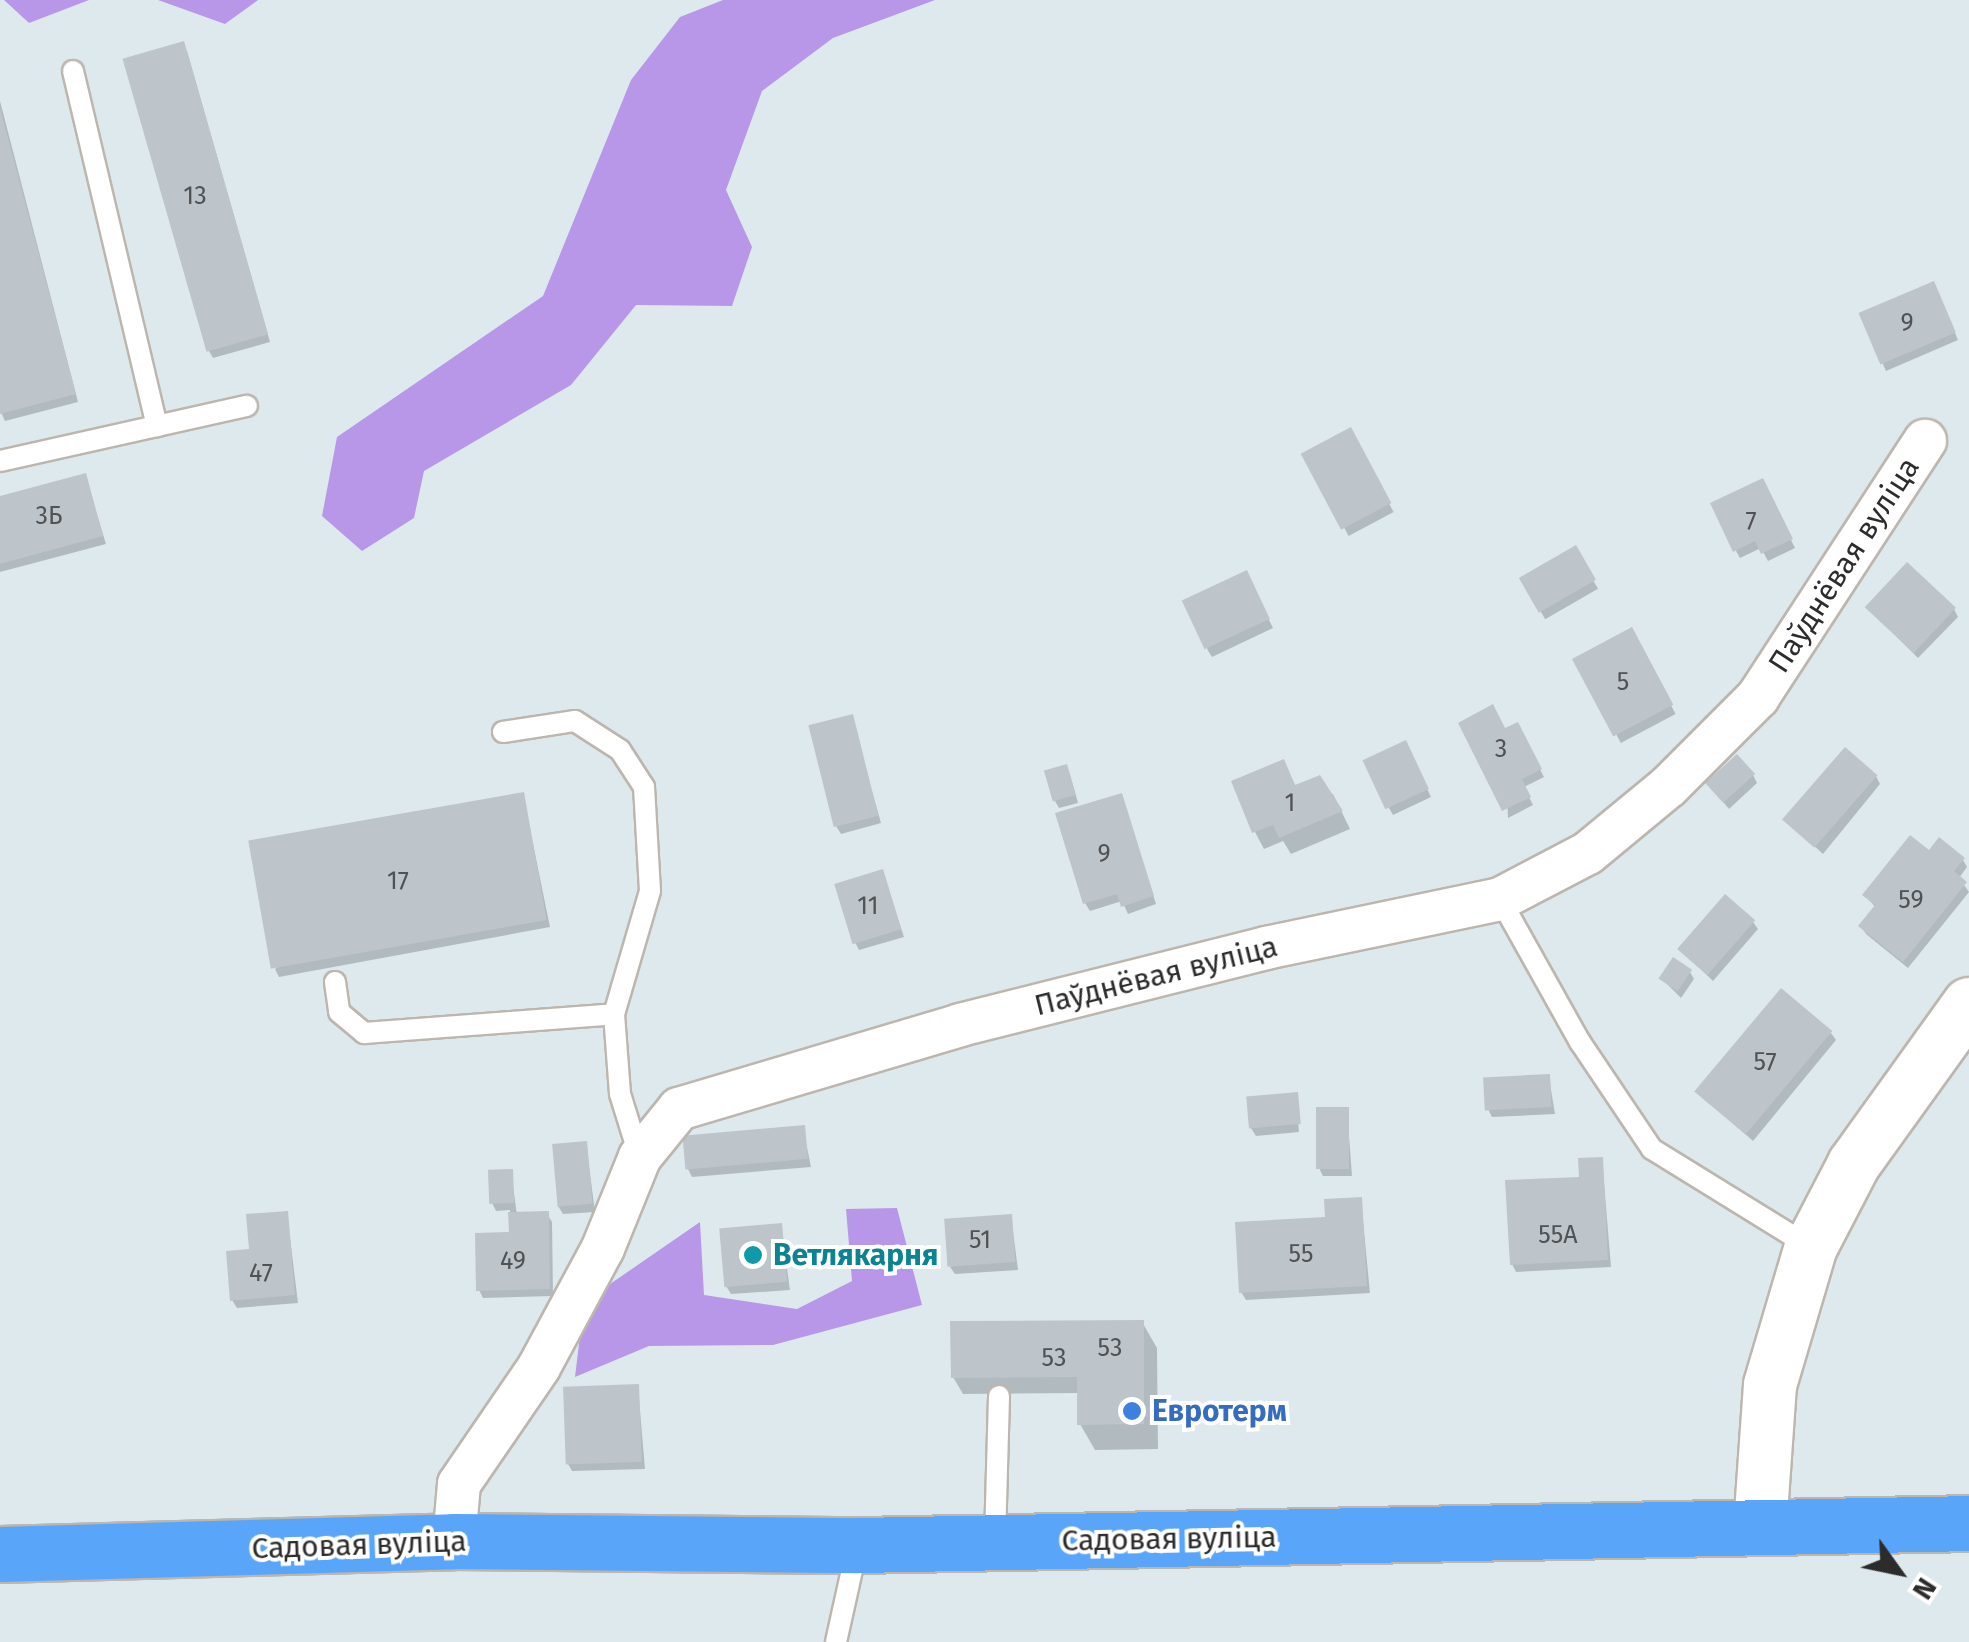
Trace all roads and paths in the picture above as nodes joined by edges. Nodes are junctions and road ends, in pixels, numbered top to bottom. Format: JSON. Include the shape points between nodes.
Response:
{"nodes":[{"id":1,"x":73,"y":71,"type":"dead end"},
{"id":2,"x":247,"y":406,"type":"dead end"},
{"id":3,"x":157,"y":426,"type":"junction"},
{"id":4,"x":1925,"y":440,"type":"dead end"},
{"id":5,"x":0,"y":461,"type":"edge"},
{"id":6,"x":503,"y":732,"type":"dead end"},
{"id":7,"x":1500,"y":899,"type":"junction"},
{"id":8,"x":335,"y":982,"type":"dead end"},
{"id":9,"x":1969,"y":1004,"type":"edge"},
{"id":10,"x":614,"y":1014,"type":"junction"},
{"id":11,"x":640,"y":1157,"type":"junction"},
{"id":12,"x":1811,"y":1247,"type":"junction"},
{"id":13,"x":999,"y":1396,"type":"dead end"},
{"id":14,"x":1969,"y":1523,"type":"edge"},
{"id":15,"x":1760,"y":1528,"type":"junction"},
{"id":16,"x":454,"y":1541,"type":"junction"},
{"id":17,"x":995,"y":1542,"type":"junction"},
{"id":18,"x":858,"y":1545,"type":"junction"},
{"id":19,"x":0,"y":1554,"type":"edge"},
{"id":20,"x":836,"y":1642,"type":"edge"}],
"edges":[{"from":1,"to":3,"type":"lane"},
{"from":2,"to":3,"type":"lane"},
{"from":3,"to":5,"type":"lane"},
{"from":4,"to":7,"type":"street","name":"Паўднёвая вуліца","via":[[1758,697],[1669,786],[1588,853]]},
{"from":6,"to":10,"type":"lane","via":[[575,721],[620,750],[644,786],[650,891]]},
{"from":7,"to":11,"type":"street","name":"Паўднёвая вуліца","via":[[1018,1010],[746,1088],[679,1109]]},
{"from":7,"to":12,"type":"lane","via":[[1580,1042],[1652,1149]]},
{"from":8,"to":10,"type":"lane","via":[[338,1012],[364,1034]]},
{"from":9,"to":12,"type":"street","via":[[1854,1164]]},
{"from":10,"to":11,"type":"lane","via":[[620,1094]]},
{"from":11,"to":16,"type":"street","name":"Паўднёвая вуліца","via":[[603,1248],[538,1367],[459,1484]]},
{"from":12,"to":15,"type":"street","via":[[1770,1385]]},
{"from":13,"to":17,"type":"lane"},
{"from":14,"to":15,"type":"main road","name":"Садовая вуліца"},
{"from":15,"to":17,"type":"main road","name":"Садовая вуліца"},
{"from":16,"to":18,"type":"main road","name":"Садовая вуліца"},
{"from":16,"to":19,"type":"main road","name":"Садовая вуліца"},
{"from":17,"to":18,"type":"main road","name":"Садовая вуліца"},
{"from":18,"to":20,"type":"lane"}]}
